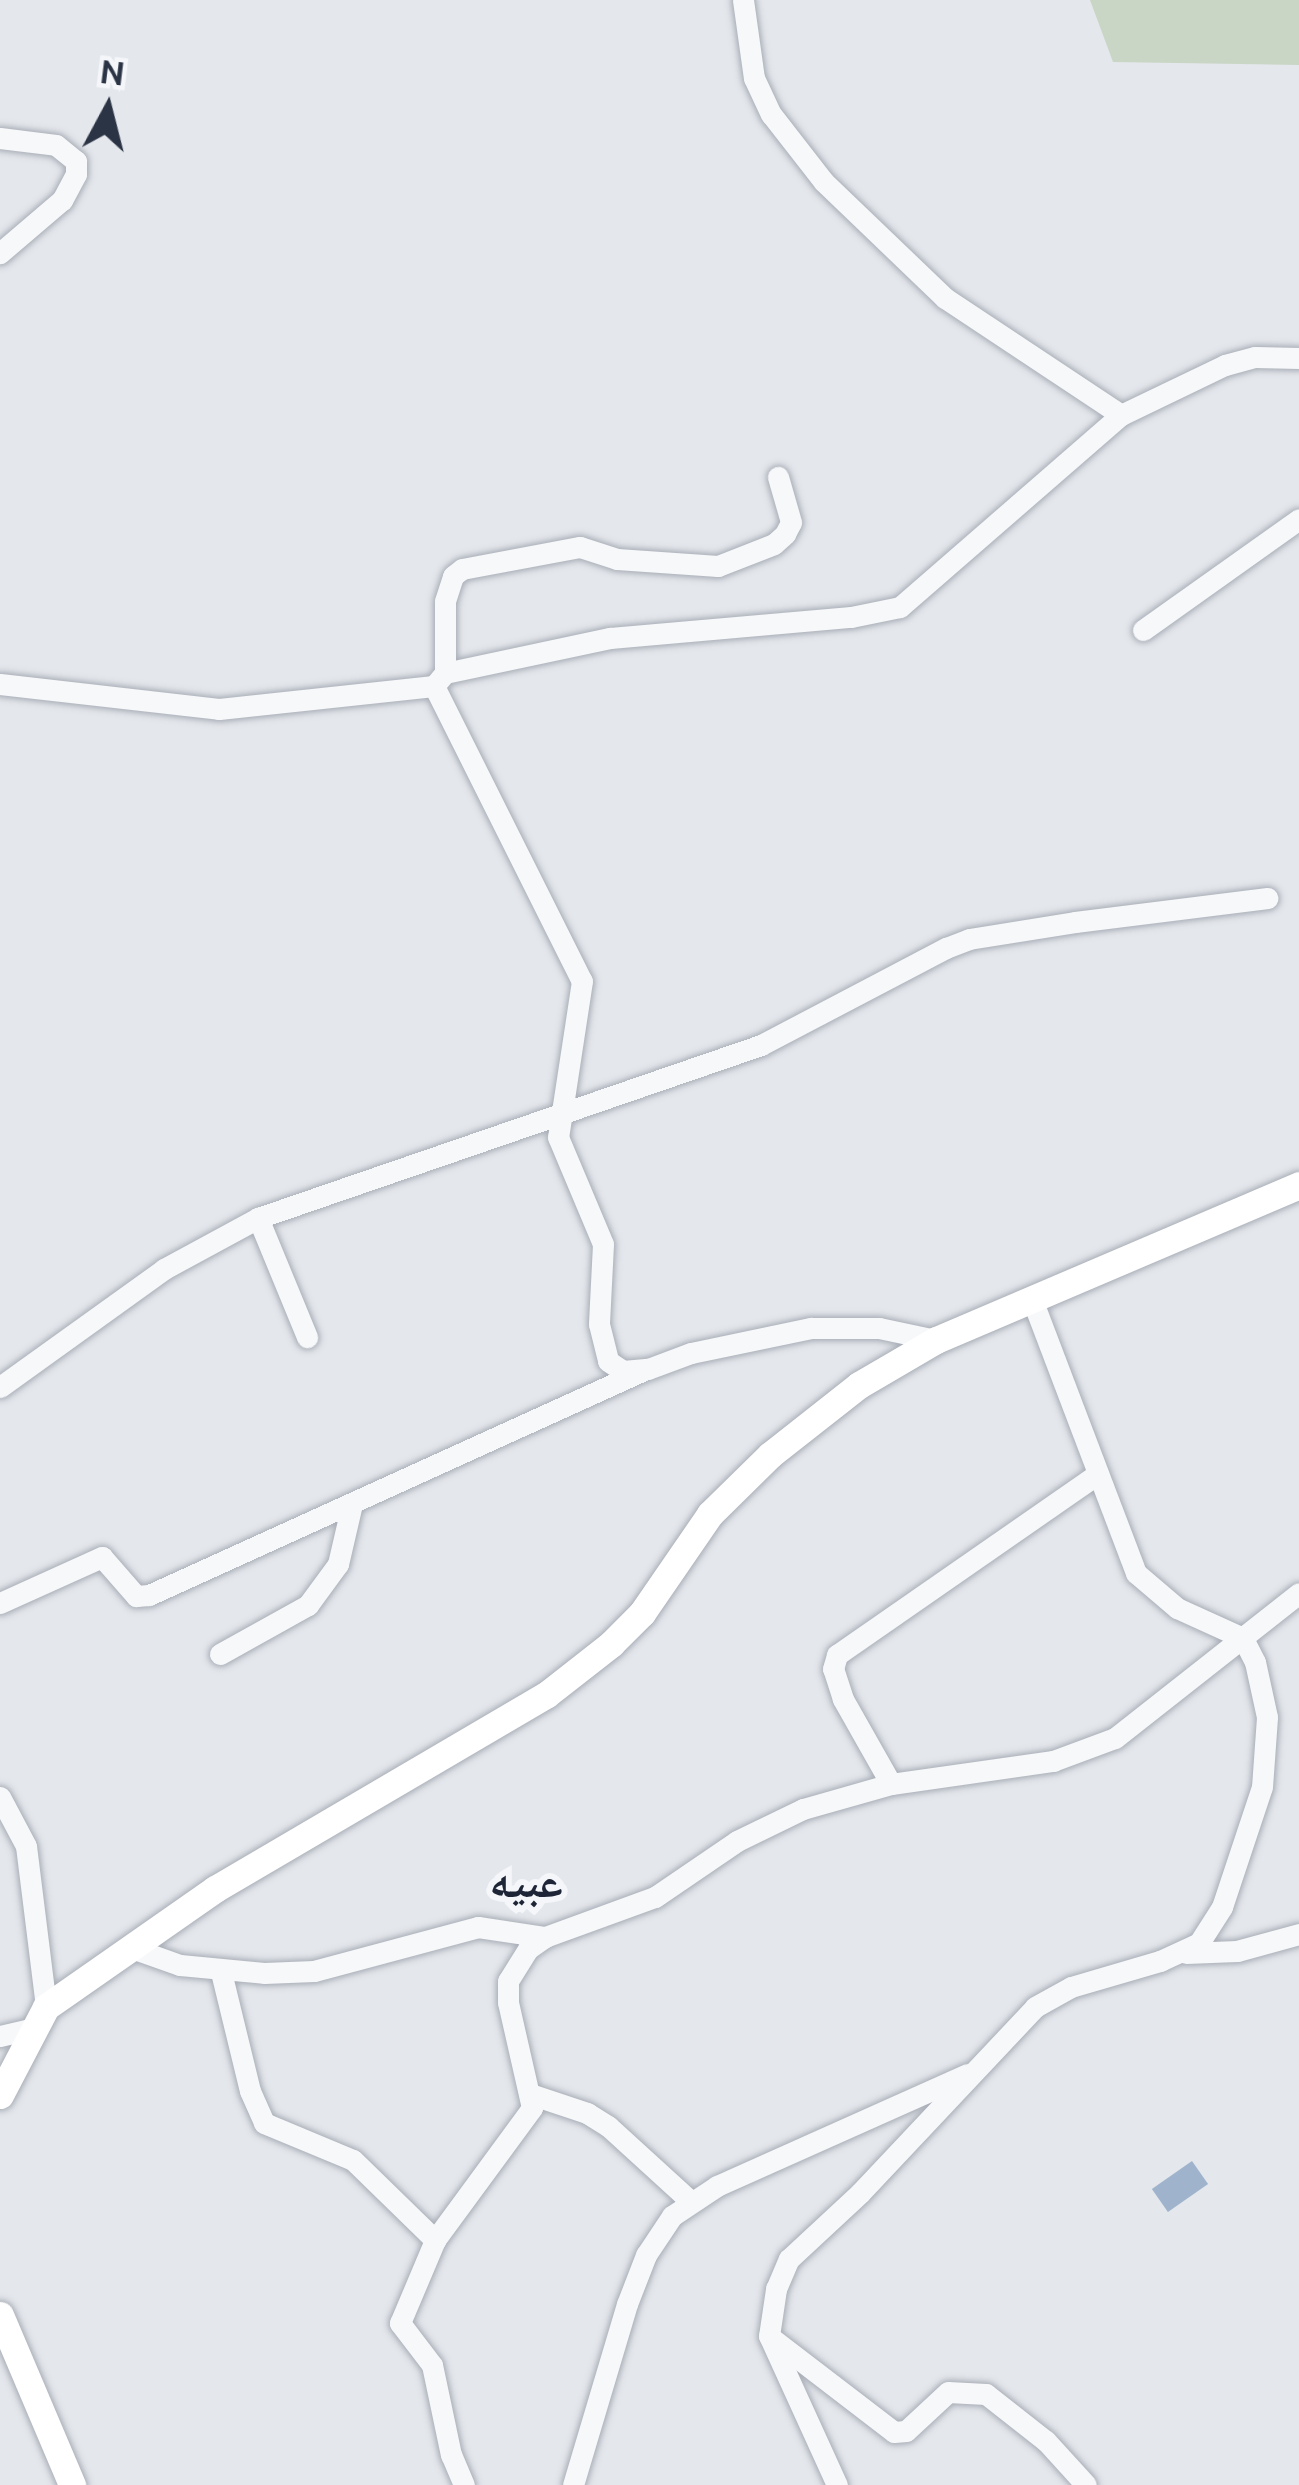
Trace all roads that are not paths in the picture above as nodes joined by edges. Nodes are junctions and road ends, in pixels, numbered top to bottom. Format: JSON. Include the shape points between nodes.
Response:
{"nodes":[{"id":1,"x":743,"y":0,"type":"edge"},
{"id":2,"x":0,"y":139,"type":"edge"},
{"id":3,"x":0,"y":253,"type":"edge"},
{"id":4,"x":1299,"y":358,"type":"edge"},
{"id":5,"x":1121,"y":415,"type":"junction"},
{"id":6,"x":778,"y":477,"type":"dead end"},
{"id":7,"x":1299,"y":519,"type":"edge"},
{"id":8,"x":1143,"y":630,"type":"dead end"},
{"id":9,"x":440,"y":679,"type":"junction"},
{"id":10,"x":0,"y":684,"type":"edge"},
{"id":11,"x":1268,"y":898,"type":"dead end"},
{"id":12,"x":559,"y":1117,"type":"junction"},
{"id":13,"x":1299,"y":1185,"type":"edge"},
{"id":14,"x":258,"y":1218,"type":"junction"},
{"id":15,"x":1031,"y":1297,"type":"junction"},
{"id":16,"x":307,"y":1337,"type":"dead end"},
{"id":17,"x":936,"y":1340,"type":"junction"},
{"id":18,"x":649,"y":1369,"type":"junction"},
{"id":19,"x":0,"y":1388,"type":"edge"},
{"id":20,"x":1095,"y":1476,"type":"junction"},
{"id":21,"x":352,"y":1504,"type":"junction"},
{"id":22,"x":1299,"y":1593,"type":"edge"},
{"id":23,"x":0,"y":1603,"type":"edge"},
{"id":24,"x":1243,"y":1637,"type":"junction"},
{"id":25,"x":220,"y":1654,"type":"dead end"},
{"id":26,"x":891,"y":1784,"type":"junction"},
{"id":27,"x":0,"y":1796,"type":"edge"},
{"id":28,"x":1299,"y":1934,"type":"edge"},
{"id":29,"x":545,"y":1937,"type":"junction"},
{"id":30,"x":133,"y":1948,"type":"junction"},
{"id":31,"x":1179,"y":1954,"type":"junction"},
{"id":32,"x":221,"y":1972,"type":"junction"},
{"id":33,"x":38,"y":2018,"type":"junction"},
{"id":34,"x":0,"y":2036,"type":"edge"},
{"id":35,"x":977,"y":2070,"type":"junction"},
{"id":36,"x":0,"y":2095,"type":"edge"},
{"id":37,"x":533,"y":2095,"type":"junction"},
{"id":38,"x":690,"y":2201,"type":"junction"},
{"id":39,"x":435,"y":2240,"type":"junction"},
{"id":40,"x":0,"y":2315,"type":"edge"},
{"id":41,"x":769,"y":2336,"type":"junction"},
{"id":42,"x":72,"y":2485,"type":"edge"},
{"id":43,"x":464,"y":2485,"type":"edge"},
{"id":44,"x":573,"y":2485,"type":"edge"},
{"id":45,"x":837,"y":2485,"type":"edge"},
{"id":46,"x":1086,"y":2485,"type":"edge"}],
"edges":[{"from":1,"to":5,"type":"street","via":[[754,78],[824,182],[945,298]]},
{"from":2,"to":3,"type":"street","via":[[69,150],[76,174],[62,200]]},
{"from":4,"to":5,"type":"street","via":[[1256,356],[1225,365]]},
{"from":5,"to":9,"type":"street","via":[[900,607],[610,638]]},
{"from":6,"to":9,"type":"street","via":[[790,522],[785,534],[718,566],[617,560],[580,548],[462,568],[446,601]]},
{"from":7,"to":8,"type":"street"},
{"from":9,"to":10,"type":"street","via":[[219,709]]},
{"from":9,"to":12,"type":"street","via":[[582,981]]},
{"from":11,"to":12,"type":"street","via":[[969,939],[761,1045]]},
{"from":12,"to":14,"type":"street"},
{"from":12,"to":18,"type":"street","via":[[564,1158],[603,1244],[601,1344],[623,1371]]},
{"from":13,"to":15,"type":"main road"},
{"from":14,"to":16,"type":"street"},
{"from":14,"to":19,"type":"street","via":[[164,1269]]},
{"from":15,"to":17,"type":"main road"},
{"from":15,"to":20,"type":"street"},
{"from":17,"to":18,"type":"street","via":[[879,1328],[811,1328]]},
{"from":17,"to":30,"type":"main road","via":[[859,1384],[741,1481],[642,1613],[560,1685],[215,1889]]},
{"from":18,"to":21,"type":"street"},
{"from":20,"to":24,"type":"street","via":[[1122,1547],[1154,1593]]},
{"from":20,"to":26,"type":"street","via":[[836,1655],[843,1700]]},
{"from":21,"to":23,"type":"street","via":[[148,1595],[136,1596],[102,1557]]},
{"from":21,"to":25,"type":"street","via":[[338,1564],[308,1605]]},
{"from":22,"to":24,"type":"street"},
{"from":24,"to":26,"type":"street","via":[[1142,1720],[1083,1752]]},
{"from":24,"to":31,"type":"street","via":[[1267,1717],[1262,1786],[1222,1907],[1198,1943]]},
{"from":26,"to":29,"type":"street","via":[[765,1826],[655,1897]]},
{"from":27,"to":33,"type":"street","via":[[26,1846]]},
{"from":28,"to":31,"type":"street","via":[[1237,1951]]},
{"from":29,"to":32,"type":"street","via":[[478,1927],[314,1971]]},
{"from":29,"to":37,"type":"street","via":[[508,1981]]},
{"from":30,"to":32,"type":"street"},
{"from":30,"to":33,"type":"main road"},
{"from":31,"to":35,"type":"street","via":[[1050,1996]]},
{"from":32,"to":39,"type":"street","via":[[264,2123],[352,2160]]},
{"from":33,"to":34,"type":"street"},
{"from":33,"to":36,"type":"main road"},
{"from":35,"to":38,"type":"street"},
{"from":35,"to":41,"type":"street","via":[[789,2259]]},
{"from":37,"to":38,"type":"street","via":[[608,2126]]},
{"from":37,"to":39,"type":"street","via":[[526,2120]]},
{"from":38,"to":44,"type":"street","via":[[646,2255]]},
{"from":39,"to":43,"type":"street","via":[[400,2323],[432,2366]]},
{"from":40,"to":42,"type":"main road"},
{"from":41,"to":45,"type":"street"},
{"from":41,"to":46,"type":"street","via":[[894,2432],[906,2431],[948,2392],[986,2394]]}]}
